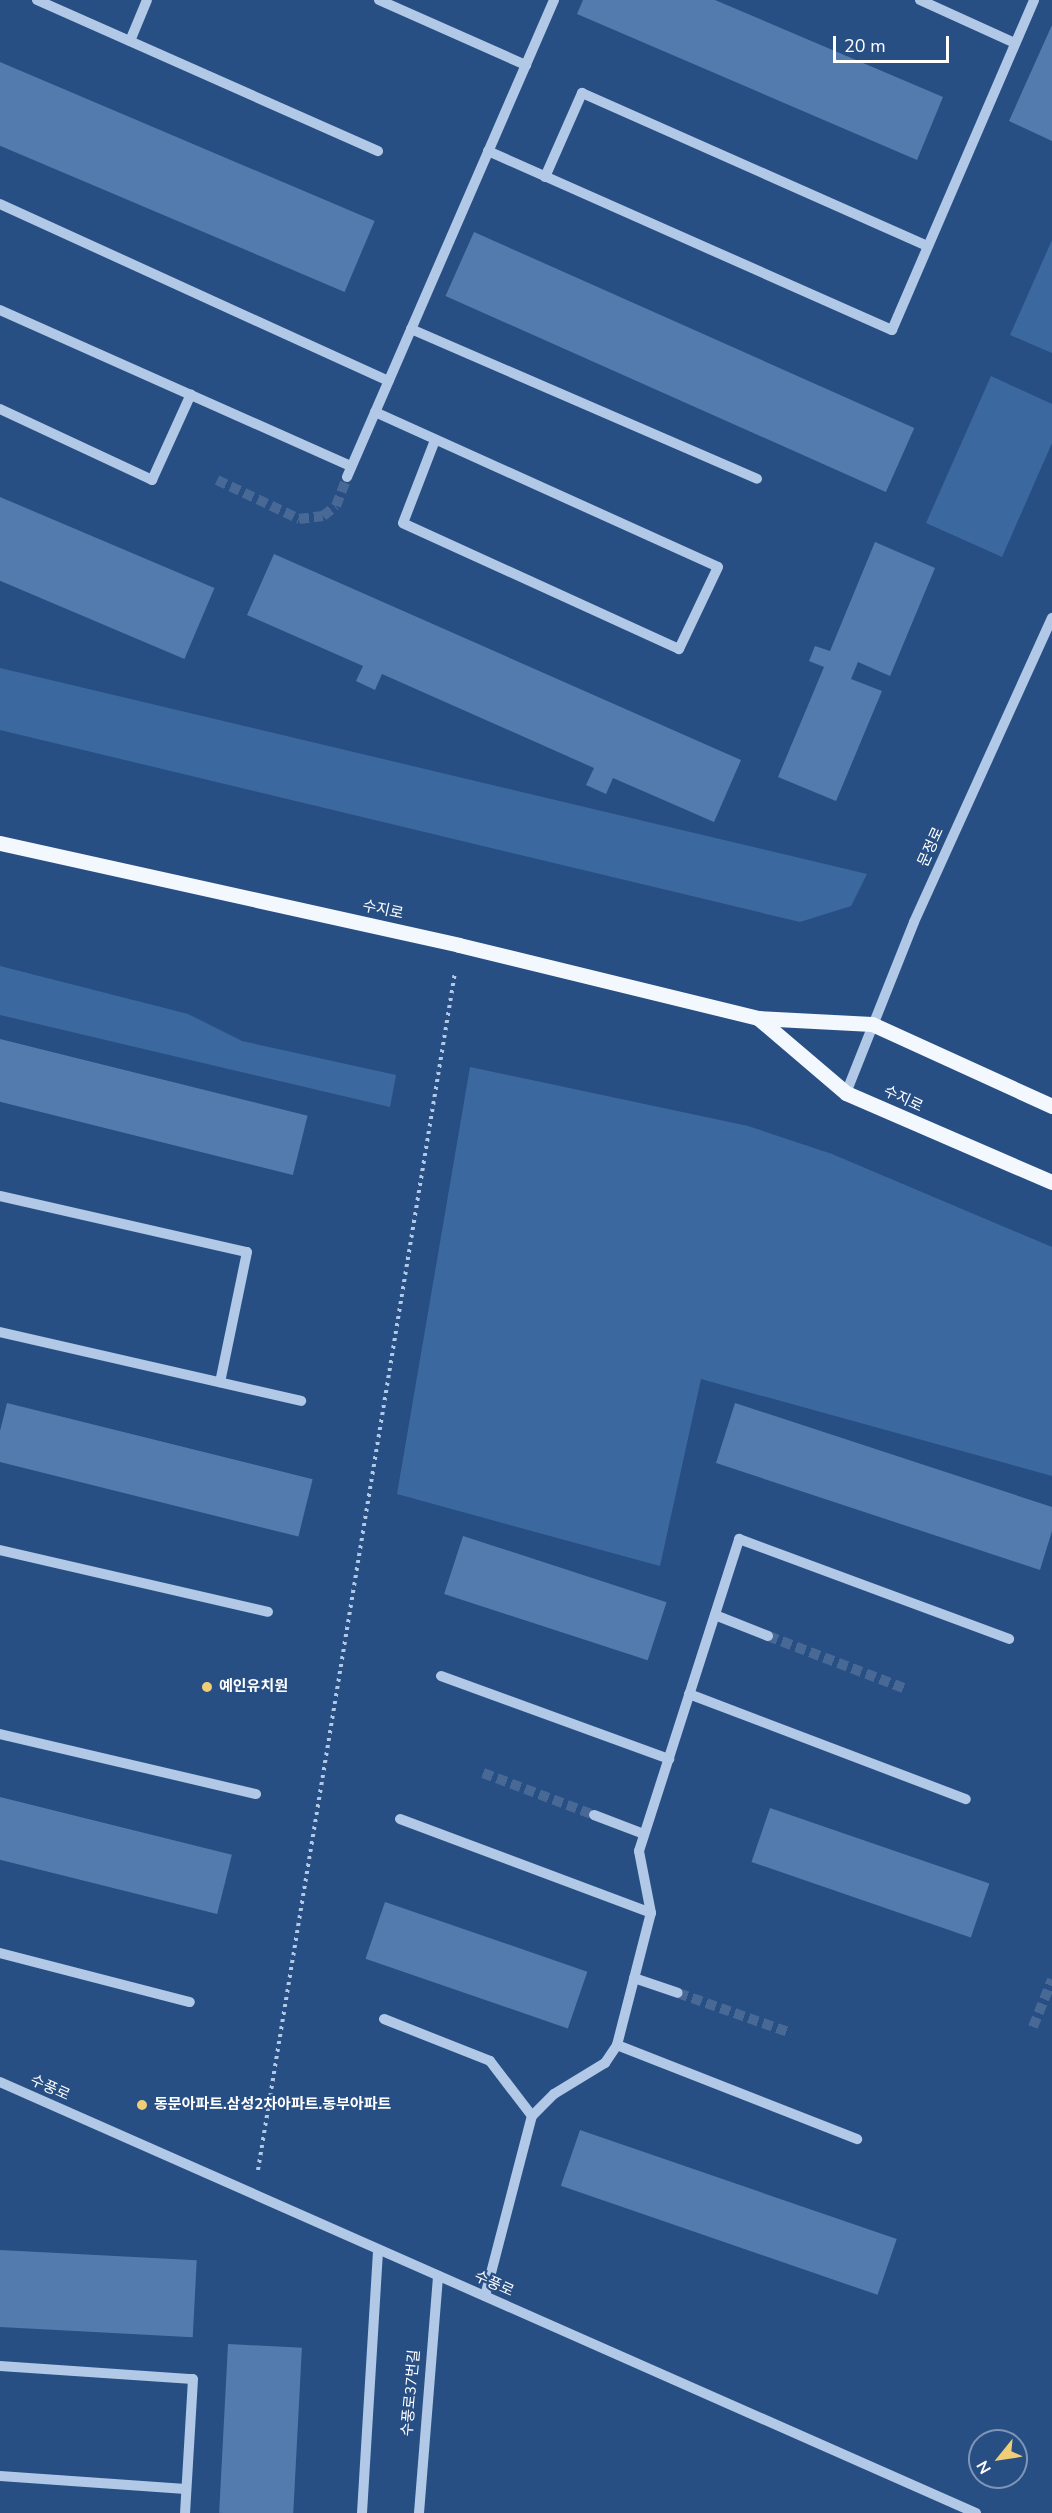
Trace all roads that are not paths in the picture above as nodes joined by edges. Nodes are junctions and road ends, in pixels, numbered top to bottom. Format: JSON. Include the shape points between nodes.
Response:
{"nodes":[{"id":1,"x":38,"y":0,"type":"edge"},
{"id":2,"x":147,"y":0,"type":"edge"},
{"id":3,"x":380,"y":0,"type":"edge"},
{"id":4,"x":554,"y":0,"type":"edge"},
{"id":5,"x":920,"y":0,"type":"edge"},
{"id":6,"x":1034,"y":0,"type":"edge"},
{"id":7,"x":130,"y":41,"type":"junction"},
{"id":8,"x":1015,"y":43,"type":"junction"},
{"id":9,"x":526,"y":65,"type":"junction"},
{"id":10,"x":378,"y":151,"type":"dead end"},
{"id":11,"x":488,"y":152,"type":"junction"},
{"id":12,"x":545,"y":177,"type":"junction"},
{"id":13,"x":0,"y":204,"type":"edge"},
{"id":14,"x":928,"y":246,"type":"junction"},
{"id":15,"x":0,"y":310,"type":"edge"},
{"id":16,"x":411,"y":329,"type":"junction"},
{"id":17,"x":389,"y":381,"type":"junction"},
{"id":18,"x":191,"y":394,"type":"junction"},
{"id":19,"x":0,"y":409,"type":"edge"},
{"id":20,"x":375,"y":412,"type":"junction"},
{"id":21,"x":435,"y":440,"type":"junction"},
{"id":22,"x":351,"y":466,"type":"junction"},
{"id":23,"x":346,"y":477,"type":"tunnel mouth"},
{"id":24,"x":757,"y":479,"type":"dead end"},
{"id":25,"x":1052,"y":618,"type":"edge"},
{"id":26,"x":0,"y":843,"type":"edge"},
{"id":27,"x":758,"y":1018,"type":"junction"},
{"id":28,"x":872,"y":1024,"type":"junction"},
{"id":29,"x":846,"y":1093,"type":"junction"},
{"id":30,"x":1052,"y":1106,"type":"edge"},
{"id":31,"x":1052,"y":1182,"type":"edge"},
{"id":32,"x":0,"y":1196,"type":"edge"},
{"id":33,"x":0,"y":1332,"type":"edge"},
{"id":34,"x":220,"y":1382,"type":"junction"},
{"id":35,"x":301,"y":1401,"type":"dead end"},
{"id":36,"x":0,"y":1550,"type":"edge"},
{"id":37,"x":268,"y":1612,"type":"dead end"},
{"id":38,"x":715,"y":1615,"type":"junction"},
{"id":39,"x":768,"y":1636,"type":"tunnel mouth"},
{"id":40,"x":1008,"y":1639,"type":"dead end"},
{"id":41,"x":441,"y":1676,"type":"dead end"},
{"id":42,"x":689,"y":1694,"type":"junction"},
{"id":43,"x":0,"y":1734,"type":"edge"},
{"id":44,"x":669,"y":1759,"type":"junction"},
{"id":45,"x":256,"y":1794,"type":"dead end"},
{"id":46,"x":966,"y":1799,"type":"dead end"},
{"id":47,"x":594,"y":1815,"type":"tunnel mouth"},
{"id":48,"x":400,"y":1819,"type":"dead end"},
{"id":49,"x":644,"y":1834,"type":"junction"},
{"id":50,"x":651,"y":1913,"type":"junction"},
{"id":51,"x":0,"y":1953,"type":"edge"},
{"id":52,"x":634,"y":1977,"type":"junction"},
{"id":53,"x":678,"y":1993,"type":"tunnel mouth"},
{"id":54,"x":190,"y":2002,"type":"dead end"},
{"id":55,"x":384,"y":2019,"type":"dead end"},
{"id":56,"x":617,"y":2045,"type":"junction"},
{"id":57,"x":0,"y":2082,"type":"edge"},
{"id":58,"x":532,"y":2116,"type":"junction"},
{"id":59,"x":857,"y":2139,"type":"dead end"},
{"id":60,"x":378,"y":2250,"type":"junction"},
{"id":61,"x":438,"y":2276,"type":"junction"},
{"id":62,"x":485,"y":2296,"type":"junction"},
{"id":63,"x":0,"y":2366,"type":"edge"},
{"id":64,"x":0,"y":2476,"type":"edge"},
{"id":65,"x":186,"y":2489,"type":"junction"},
{"id":66,"x":185,"y":2513,"type":"edge"},
{"id":67,"x":362,"y":2513,"type":"edge"},
{"id":68,"x":418,"y":2513,"type":"edge"},
{"id":69,"x":976,"y":2513,"type":"edge"}],
"edges":[{"from":1,"to":7,"type":"street"},
{"from":2,"to":7,"type":"street"},
{"from":3,"to":9,"type":"street"},
{"from":4,"to":9,"type":"street"},
{"from":5,"to":8,"type":"street"},
{"from":6,"to":8,"type":"street"},
{"from":7,"to":10,"type":"street"},
{"from":8,"to":14,"type":"street"},
{"from":9,"to":11,"type":"street"},
{"from":11,"to":12,"type":"street"},
{"from":11,"to":16,"type":"street"},
{"from":12,"to":14,"type":"street","via":[[582,93]]},
{"from":12,"to":14,"type":"street","via":[[892,330]]},
{"from":13,"to":17,"type":"street"},
{"from":15,"to":18,"type":"street"},
{"from":16,"to":17,"type":"street"},
{"from":16,"to":24,"type":"street"},
{"from":17,"to":20,"type":"street"},
{"from":18,"to":19,"type":"street","via":[[152,480]]},
{"from":18,"to":22,"type":"street"},
{"from":20,"to":21,"type":"street"},
{"from":20,"to":22,"type":"street"},
{"from":21,"to":21,"type":"street","via":[[718,567],[679,649],[403,523]]},
{"from":22,"to":23,"type":"street"},
{"from":25,"to":28,"type":"street","name":"문정로"},
{"from":26,"to":27,"type":"main road","name":"수지로","via":[[459,945]]},
{"from":27,"to":28,"type":"main road","name":"수지로"},
{"from":27,"to":29,"type":"main road","name":"수지로"},
{"from":28,"to":29,"type":"street","name":"문정로"},
{"from":28,"to":30,"type":"main road","name":"수지로"},
{"from":29,"to":31,"type":"main road","name":"수지로"},
{"from":32,"to":34,"type":"street","via":[[247,1252]]},
{"from":33,"to":34,"type":"street"},
{"from":34,"to":35,"type":"street"},
{"from":36,"to":37,"type":"street"},
{"from":38,"to":39,"type":"street"},
{"from":38,"to":40,"type":"street","via":[[739,1539]]},
{"from":38,"to":42,"type":"street"},
{"from":41,"to":44,"type":"street"},
{"from":42,"to":44,"type":"street"},
{"from":42,"to":46,"type":"street"},
{"from":43,"to":45,"type":"street"},
{"from":44,"to":49,"type":"street"},
{"from":47,"to":49,"type":"street"},
{"from":48,"to":50,"type":"street"},
{"from":49,"to":50,"type":"street","via":[[639,1851]]},
{"from":50,"to":52,"type":"street"},
{"from":51,"to":54,"type":"street"},
{"from":52,"to":53,"type":"street"},
{"from":52,"to":56,"type":"street"},
{"from":55,"to":58,"type":"street","via":[[490,2061]]},
{"from":56,"to":58,"type":"street","via":[[605,2063],[555,2094]]},
{"from":56,"to":59,"type":"street"},
{"from":57,"to":60,"type":"street","name":"수풍로"},
{"from":58,"to":62,"type":"street"},
{"from":60,"to":61,"type":"street","name":"수풍로"},
{"from":60,"to":67,"type":"street"},
{"from":61,"to":62,"type":"street","name":"수풍로"},
{"from":61,"to":68,"type":"street","name":"수풍로37번길"},
{"from":62,"to":69,"type":"street","name":"수풍로"},
{"from":63,"to":65,"type":"street","via":[[194,2379]]},
{"from":64,"to":65,"type":"street"},
{"from":65,"to":66,"type":"street"}]}
